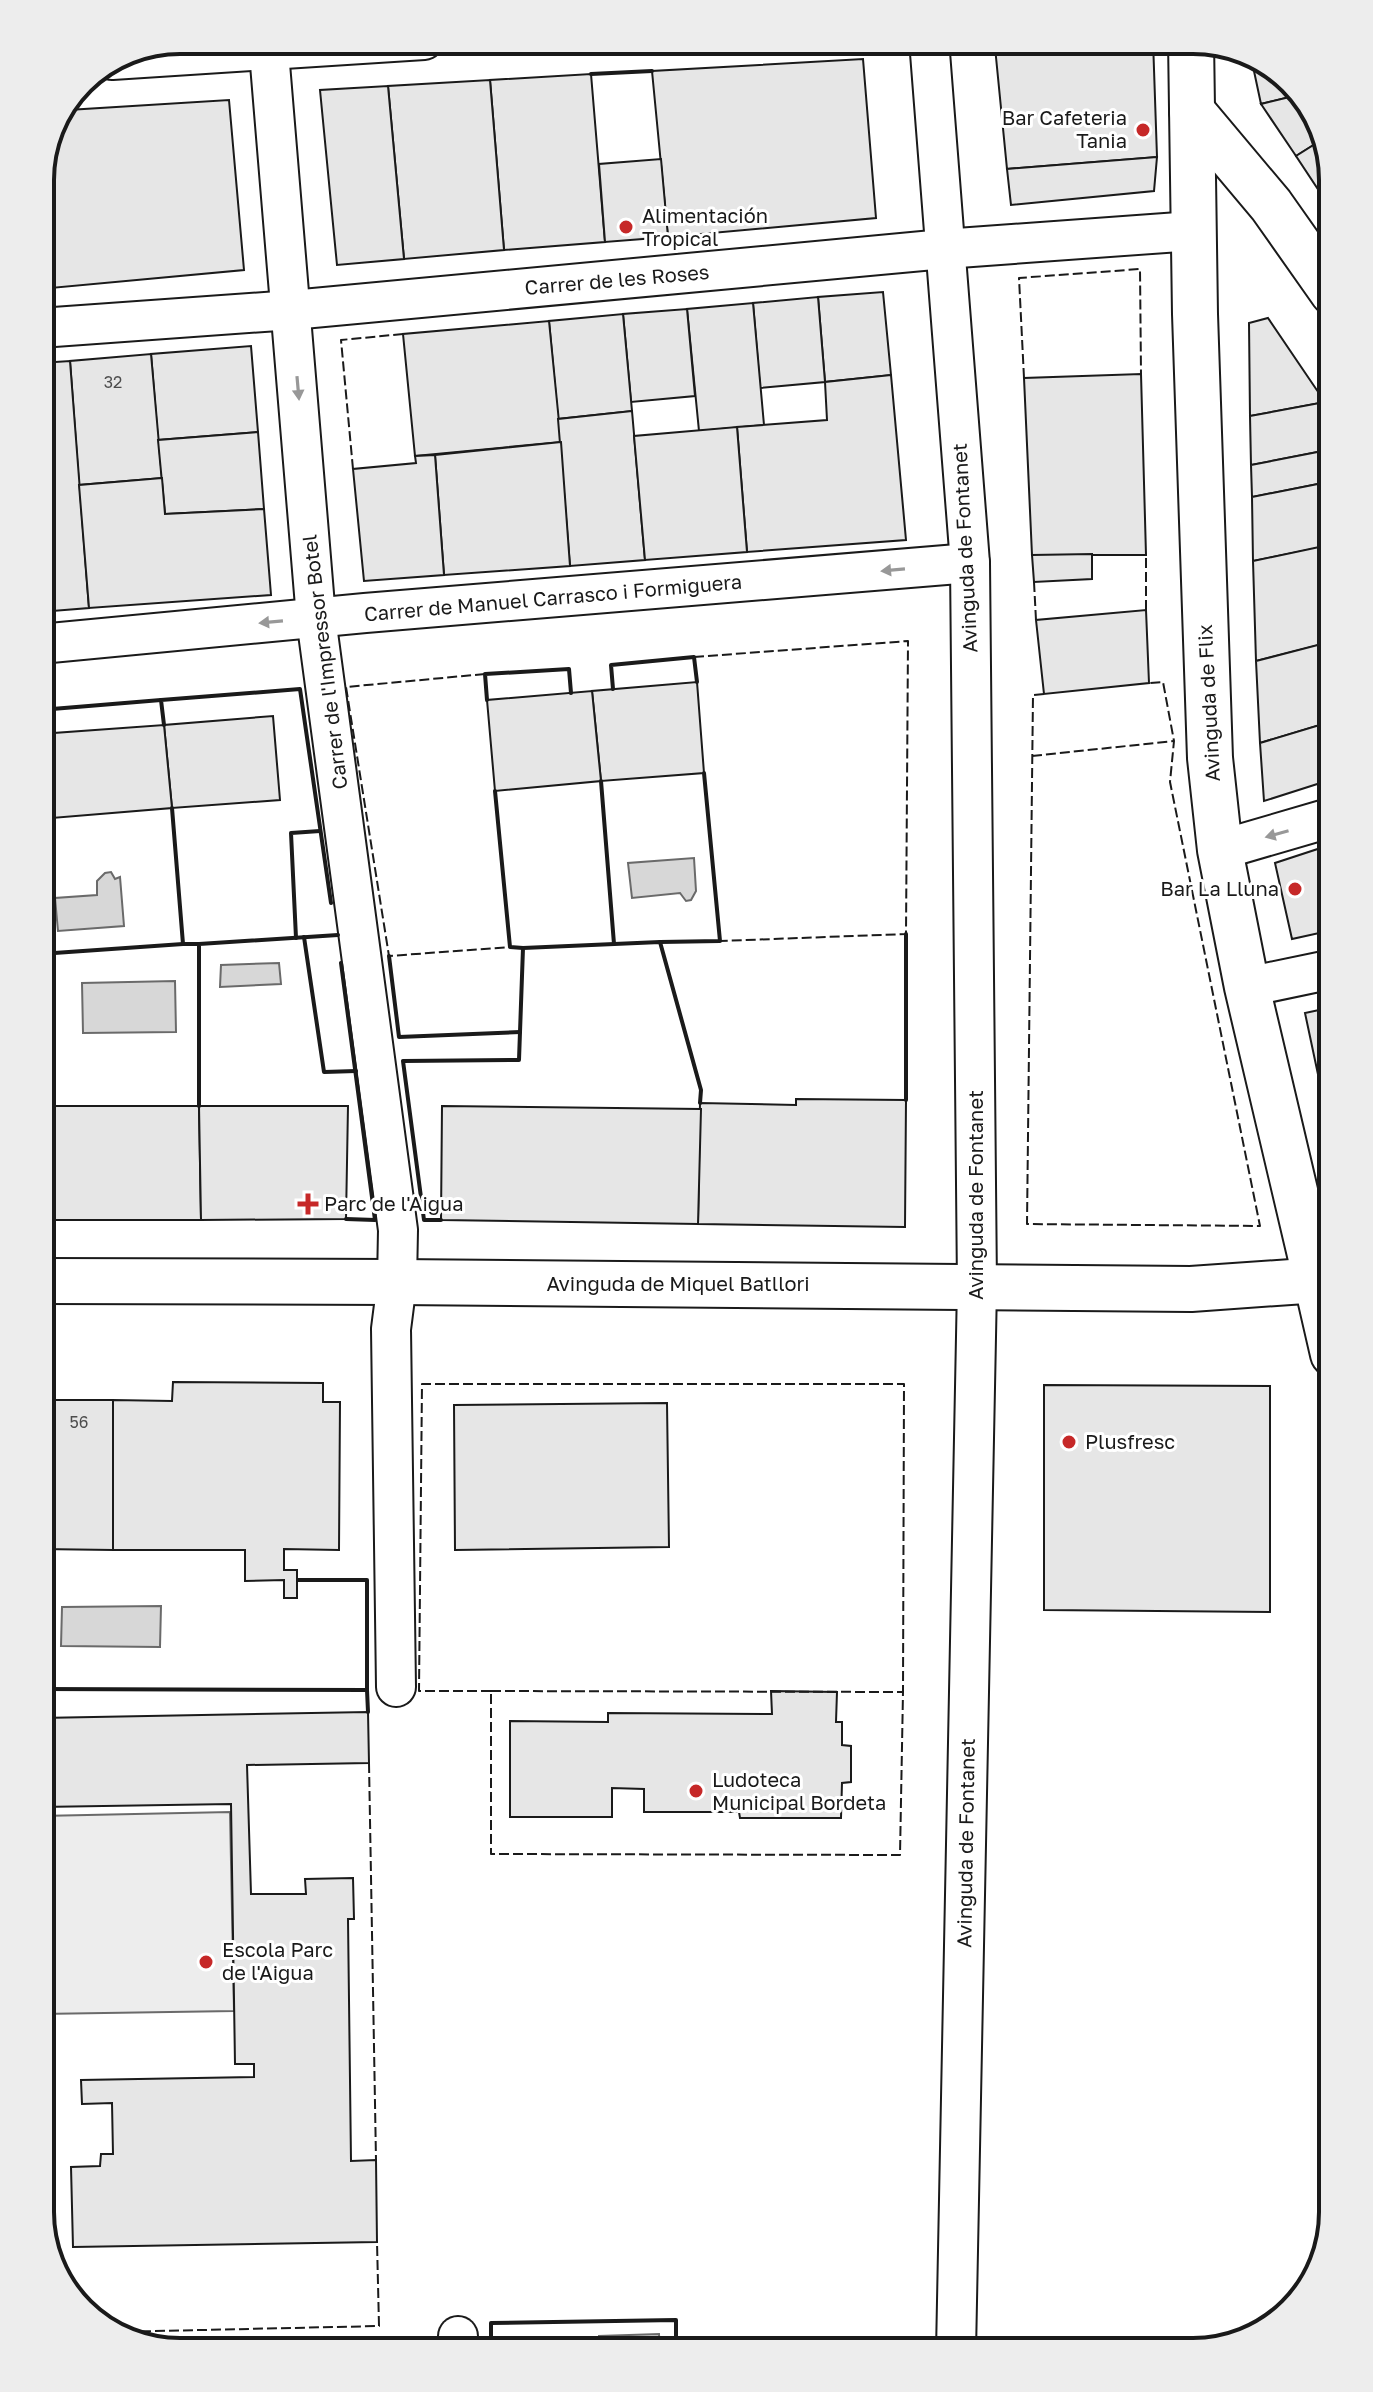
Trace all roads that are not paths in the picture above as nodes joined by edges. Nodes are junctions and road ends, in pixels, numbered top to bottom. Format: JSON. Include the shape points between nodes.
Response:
{"nodes":[{"id":1,"x":269,"y":54,"type":"edge"},
{"id":2,"x":930,"y":54,"type":"edge"},
{"id":3,"x":1191,"y":54,"type":"edge"},
{"id":4,"x":1192,"y":111,"type":"junction"},
{"id":5,"x":1193,"y":231,"type":"junction"},
{"id":6,"x":944,"y":249,"type":"junction"},
{"id":7,"x":1319,"y":273,"type":"edge"},
{"id":8,"x":292,"y":310,"type":"junction"},
{"id":9,"x":54,"y":327,"type":"edge"},
{"id":10,"x":970,"y":563,"type":"junction"},
{"id":11,"x":316,"y":618,"type":"junction"},
{"id":12,"x":54,"y":643,"type":"edge"},
{"id":13,"x":1319,"y":821,"type":"edge"},
{"id":14,"x":1220,"y":850,"type":"junction"},
{"id":15,"x":1319,"y":972,"type":"edge"},
{"id":16,"x":1247,"y":987,"type":"junction"},
{"id":17,"x":1319,"y":1261,"type":"edge"},
{"id":18,"x":1319,"y":1280,"type":"edge"},
{"id":19,"x":54,"y":1281,"type":"edge"},
{"id":20,"x":397,"y":1282,"type":"junction"},
{"id":21,"x":977,"y":1286,"type":"junction"},
{"id":22,"x":396,"y":1687,"type":"dead end"},
{"id":23,"x":956,"y":2338,"type":"edge"}],
"edges":[{"from":1,"to":8,"type":"street","name":"Carrer de l'Impressor Botel"},
{"from":2,"to":6,"type":"street","name":"Avinguda de Fontanet"},
{"from":3,"to":4,"type":"main road","name":"Avinguda de Flix"},
{"from":4,"to":5,"type":"main road","name":"Avinguda de Flix"},
{"from":4,"to":7,"type":"main road","via":[[1271,205]]},
{"from":5,"to":6,"type":"street","name":"Carrer de les Roses"},
{"from":5,"to":14,"type":"main road","name":"Avinguda de Flix","via":[[1210,758]]},
{"from":6,"to":8,"type":"street","name":"Carrer de les Roses"},
{"from":6,"to":10,"type":"street","name":"Avinguda de Fontanet"},
{"from":8,"to":9,"type":"street","name":"Carrer de les Roses"},
{"from":8,"to":11,"type":"street","name":"Carrer de l'Impressor Botel","one_way":true},
{"from":10,"to":11,"type":"street","name":"Carrer de Manuel Carrasco i Formiguera","one_way":true},
{"from":10,"to":21,"type":"street","name":"Avinguda de Fontanet"},
{"from":11,"to":12,"type":"street","name":"Carrer de Manuel Carrasco i Formiguera","one_way":true},
{"from":11,"to":20,"type":"street","name":"Carrer de l'Impressor Botel","via":[[398,1230]]},
{"from":13,"to":14,"type":"street","one_way":true},
{"from":14,"to":16,"type":"main road","name":"Avinguda de Flix"},
{"from":15,"to":16,"type":"street"},
{"from":16,"to":17,"type":"main road","name":"Avinguda de Flix"},
{"from":18,"to":21,"type":"main road","name":"Avinguda de Miquel Batllori","via":[[1191,1289]]},
{"from":19,"to":20,"type":"main road","name":"Avinguda de Miquel Batllori"},
{"from":20,"to":21,"type":"main road","name":"Avinguda de Miquel Batllori"},
{"from":20,"to":22,"type":"street","name":"Carrer de l'Impressor Botel","via":[[391,1329]]},
{"from":21,"to":23,"type":"street","name":"Avinguda de Fontanet"}]}
